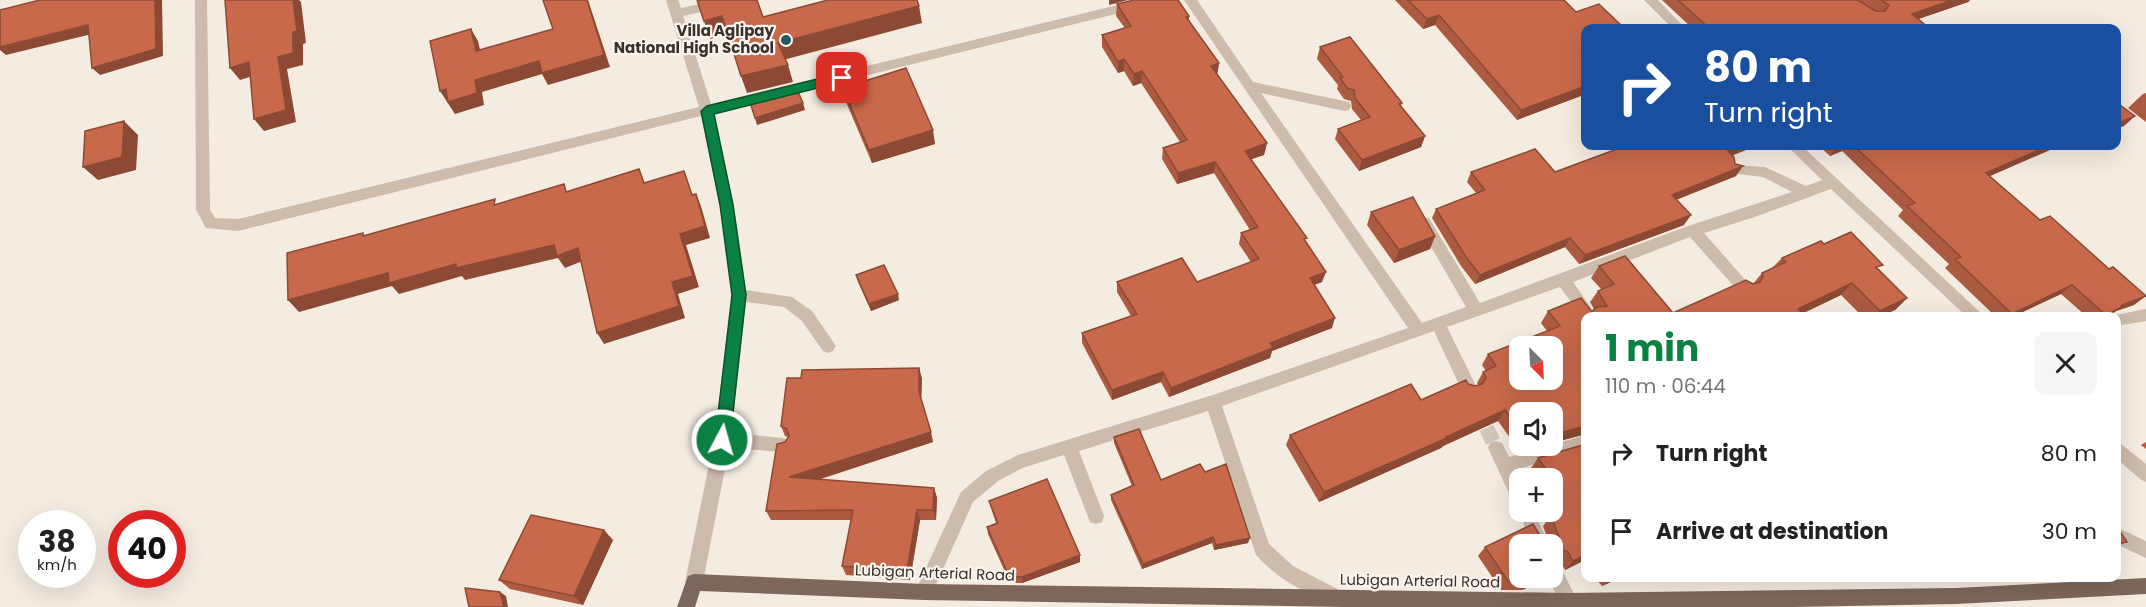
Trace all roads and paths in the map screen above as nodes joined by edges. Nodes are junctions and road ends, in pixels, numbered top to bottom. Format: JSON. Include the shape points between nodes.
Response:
{"nodes":[{"id":1,"x":201,"y":0,"type":"edge"},
{"id":2,"x":739,"y":0,"type":"edge"},
{"id":3,"x":1156,"y":0,"type":"edge"},
{"id":4,"x":1190,"y":0,"type":"edge"},
{"id":5,"x":1650,"y":0,"type":"edge"},
{"id":6,"x":674,"y":7,"type":"edge"},
{"id":7,"x":1674,"y":24,"type":"edge"},
{"id":8,"x":1251,"y":86,"type":"junction"},
{"id":9,"x":1344,"y":105,"type":"dead end"},
{"id":10,"x":707,"y":111,"type":"junction"},
{"id":11,"x":1798,"y":150,"type":"edge"},
{"id":12,"x":1735,"y":169,"type":"edge"},
{"id":13,"x":1833,"y":182,"type":"junction"},
{"id":14,"x":1804,"y":192,"type":"junction"},
{"id":15,"x":1417,"y":212,"type":"edge"},
{"id":16,"x":1693,"y":230,"type":"junction"},
{"id":17,"x":1563,"y":280,"type":"junction"},
{"id":18,"x":1744,"y":288,"type":"edge"},
{"id":19,"x":739,"y":295,"type":"junction"},
{"id":20,"x":1476,"y":309,"type":"junction"},
{"id":21,"x":1587,"y":312,"type":"edge"},
{"id":22,"x":1972,"y":312,"type":"edge"},
{"id":23,"x":2146,"y":315,"type":"edge"},
{"id":24,"x":2121,"y":319,"type":"edge"},
{"id":25,"x":1438,"y":323,"type":"junction"},
{"id":26,"x":1418,"y":330,"type":"junction"},
{"id":27,"x":828,"y":346,"type":"dead end"},
{"id":28,"x":1469,"y":388,"type":"edge"},
{"id":29,"x":1213,"y":402,"type":"junction"},
{"id":30,"x":722,"y":440,"type":"junction"},
{"id":31,"x":1581,"y":443,"type":"edge"},
{"id":32,"x":783,"y":445,"type":"edge"},
{"id":33,"x":1069,"y":447,"type":"junction"},
{"id":34,"x":1496,"y":448,"type":"tunnel mouth"},
{"id":35,"x":2121,"y":452,"type":"edge"},
{"id":36,"x":1504,"y":466,"type":"junction"},
{"id":37,"x":2146,"y":474,"type":"edge"},
{"id":38,"x":1509,"y":476,"type":"edge"},
{"id":39,"x":1096,"y":516,"type":"dead end"},
{"id":40,"x":2121,"y":538,"type":"edge"},
{"id":41,"x":2146,"y":550,"type":"edge"},
{"id":42,"x":694,"y":582,"type":"junction"},
{"id":43,"x":2146,"y":586,"type":"edge"},
{"id":44,"x":1562,"y":588,"type":"edge"},
{"id":45,"x":924,"y":592,"type":"junction"},
{"id":46,"x":1337,"y":598,"type":"junction"},
{"id":47,"x":1569,"y":602,"type":"junction"},
{"id":48,"x":1960,"y":602,"type":"edge"},
{"id":49,"x":686,"y":607,"type":"edge"}],
"edges":[{"from":1,"to":10,"type":"street","via":[[203,210],[212,224],[238,225]]},
{"from":2,"to":6,"type":"street"},
{"from":3,"to":10,"type":"street"},
{"from":4,"to":8,"type":"street"},
{"from":5,"to":7,"type":"street"},
{"from":6,"to":10,"type":"street"},
{"from":8,"to":9,"type":"street"},
{"from":8,"to":26,"type":"street"},
{"from":10,"to":19,"type":"street","via":[[727,205]]},
{"from":11,"to":13,"type":"street"},
{"from":12,"to":14,"type":"street","via":[[1765,172]]},
{"from":13,"to":14,"type":"street"},
{"from":13,"to":22,"type":"street"},
{"from":14,"to":16,"type":"street"},
{"from":15,"to":20,"type":"street"},
{"from":16,"to":17,"type":"street"},
{"from":16,"to":18,"type":"street"},
{"from":17,"to":20,"type":"street"},
{"from":17,"to":21,"type":"street"},
{"from":19,"to":27,"type":"street","via":[[787,301],[807,316]]},
{"from":19,"to":30,"type":"street"},
{"from":20,"to":25,"type":"street"},
{"from":23,"to":24,"type":"street"},
{"from":25,"to":26,"type":"street"},
{"from":25,"to":28,"type":"street"},
{"from":26,"to":29,"type":"street"},
{"from":29,"to":33,"type":"street"},
{"from":29,"to":46,"type":"street","via":[[1262,549],[1297,578]]},
{"from":30,"to":32,"type":"street"},
{"from":30,"to":42,"type":"street"},
{"from":31,"to":36,"type":"street"},
{"from":33,"to":39,"type":"street"},
{"from":33,"to":45,"type":"street","via":[[1018,462],[967,496]]},
{"from":34,"to":36,"type":"street"},
{"from":35,"to":37,"type":"street"},
{"from":36,"to":38,"type":"street"},
{"from":40,"to":41,"type":"street"},
{"from":42,"to":45,"type":"main road","name":"Lubigan Arterial Road"},
{"from":42,"to":49,"type":"main road"},
{"from":43,"to":48,"type":"main road","name":"Lubigan Arterial Road"},
{"from":44,"to":47,"type":"street"},
{"from":45,"to":46,"type":"main road","name":"Lubigan Arterial Road"},
{"from":46,"to":47,"type":"main road","name":"Lubigan Arterial Road"},
{"from":47,"to":48,"type":"main road","name":"Lubigan Arterial Road"}]}
